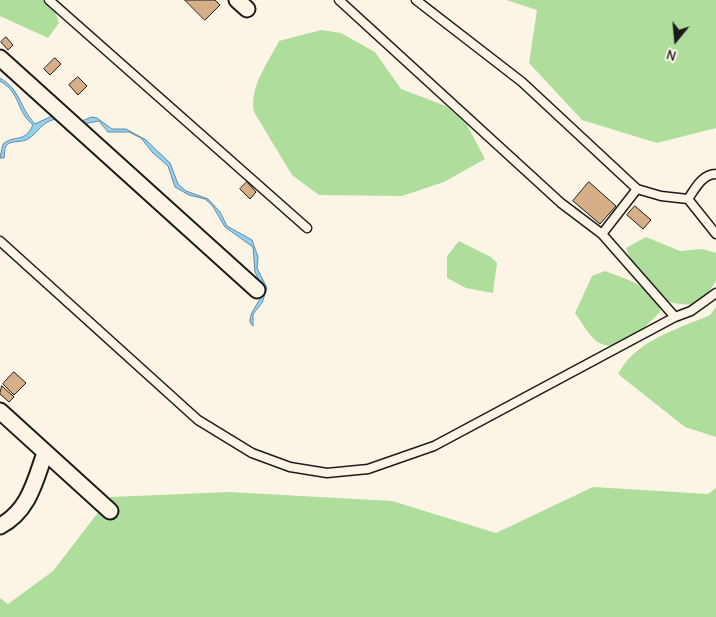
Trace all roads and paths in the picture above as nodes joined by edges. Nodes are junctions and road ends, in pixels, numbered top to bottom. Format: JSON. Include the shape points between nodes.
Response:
{"nodes":[{"id":1,"x":49,"y":0,"type":"edge"},
{"id":2,"x":339,"y":0,"type":"edge"},
{"id":3,"x":416,"y":0,"type":"edge"},
{"id":4,"x":0,"y":58,"type":"edge"},
{"id":5,"x":716,"y":174,"type":"edge"},
{"id":6,"x":638,"y":189,"type":"junction"},
{"id":7,"x":688,"y":199,"type":"junction"},
{"id":8,"x":307,"y":228,"type":"dead end"},
{"id":9,"x":602,"y":234,"type":"junction"},
{"id":10,"x":716,"y":234,"type":"edge"},
{"id":11,"x":0,"y":241,"type":"edge"},
{"id":12,"x":257,"y":290,"type":"dead end"},
{"id":13,"x":716,"y":293,"type":"edge"},
{"id":14,"x":675,"y":317,"type":"junction"},
{"id":15,"x":0,"y":411,"type":"edge"},
{"id":16,"x":46,"y":452,"type":"junction"},
{"id":17,"x":110,"y":511,"type":"dead end"},
{"id":18,"x":0,"y":526,"type":"edge"}],
"edges":[{"from":1,"to":8,"type":"lane"},
{"from":2,"to":9,"type":"lane","via":[[561,203]]},
{"from":3,"to":6,"type":"lane","via":[[522,82]]},
{"from":4,"to":12,"type":"street"},
{"from":5,"to":7,"type":"lane","via":[[706,176]]},
{"from":6,"to":7,"type":"lane"},
{"from":6,"to":9,"type":"lane"},
{"from":7,"to":10,"type":"lane"},
{"from":9,"to":14,"type":"lane"},
{"from":11,"to":14,"type":"lane","via":[[198,420],[252,452],[290,467],[327,473],[368,469],[434,446]]},
{"from":13,"to":14,"type":"lane"},
{"from":15,"to":16,"type":"street"},
{"from":16,"to":17,"type":"street"},
{"from":16,"to":18,"type":"street","via":[[28,500],[19,512]]}]}
